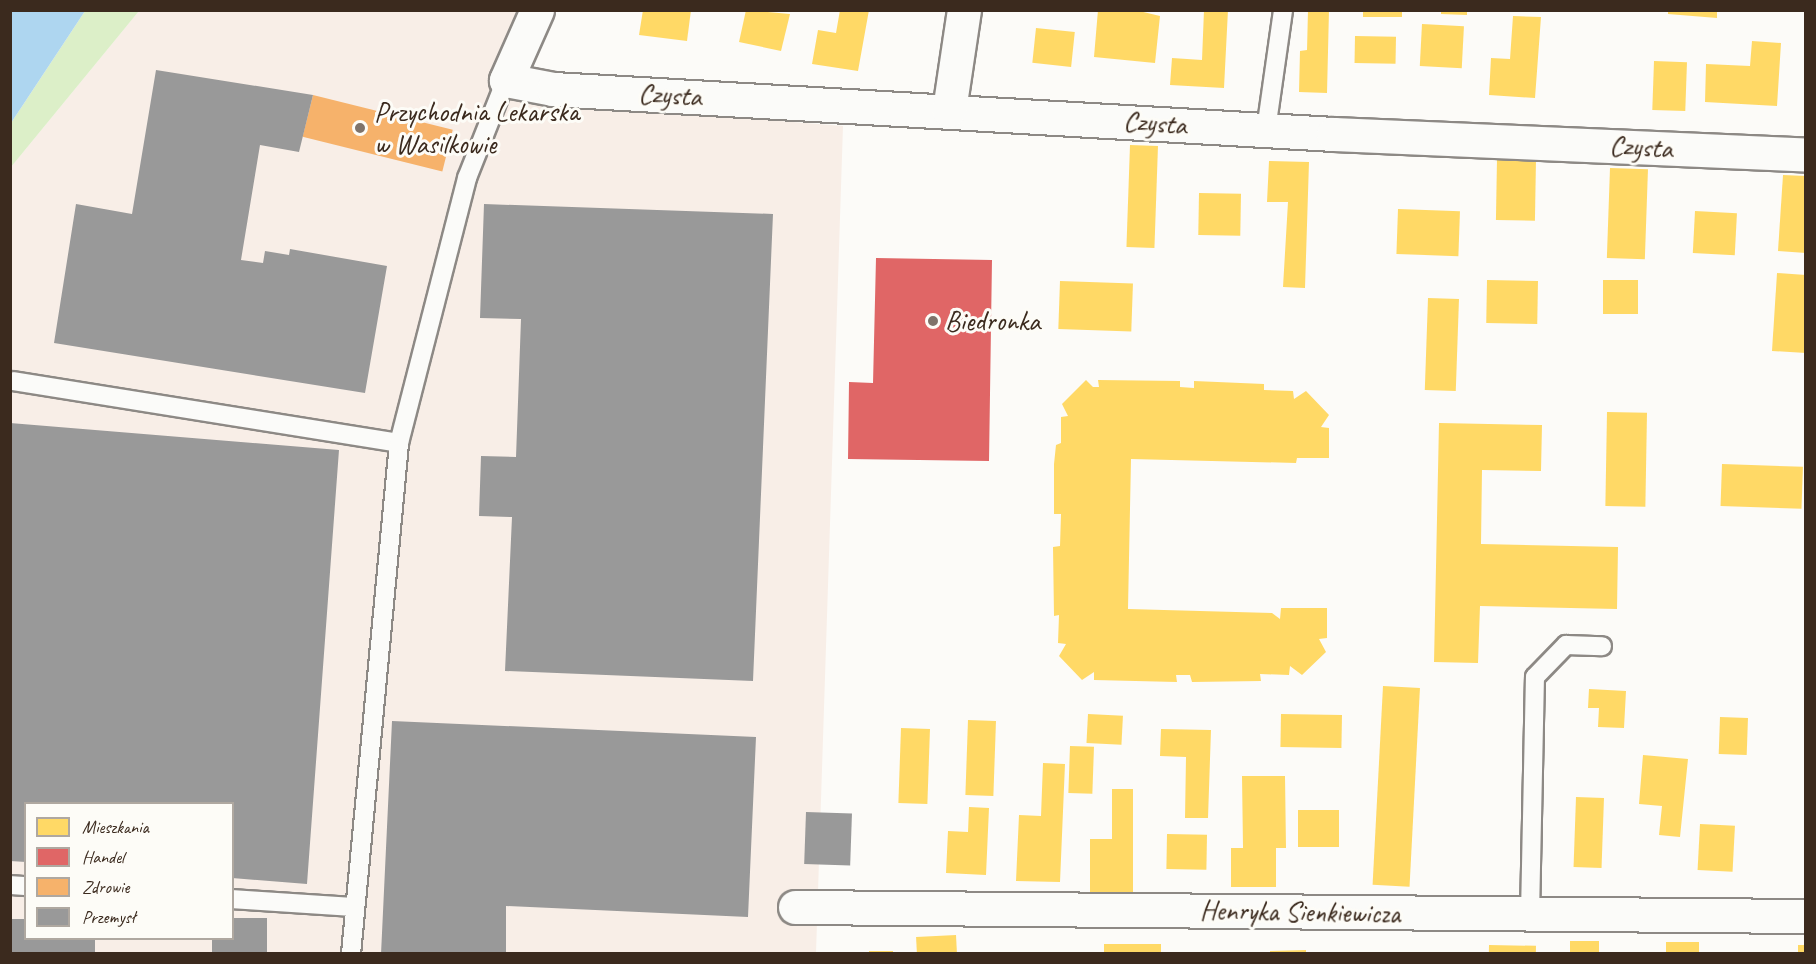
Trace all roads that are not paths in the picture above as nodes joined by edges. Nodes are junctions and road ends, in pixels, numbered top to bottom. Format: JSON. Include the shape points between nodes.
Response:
{"nodes":[{"id":1,"x":537,"y":10,"type":"edge"},
{"id":2,"x":964,"y":10,"type":"edge"},
{"id":3,"x":1283,"y":10,"type":"edge"},
{"id":4,"x":506,"y":80,"type":"junction"},
{"id":5,"x":949,"y":110,"type":"junction"},
{"id":6,"x":1266,"y":130,"type":"junction"},
{"id":7,"x":1806,"y":154,"type":"edge"},
{"id":8,"x":13,"y":381,"type":"dead end"},
{"id":9,"x":399,"y":443,"type":"junction"},
{"id":10,"x":1602,"y":646,"type":"dead end"},
{"id":11,"x":234,"y":899,"type":"edge"},
{"id":12,"x":352,"y":907,"type":"junction"},
{"id":13,"x":795,"y":907,"type":"dead end"},
{"id":14,"x":1530,"y":914,"type":"junction"},
{"id":15,"x":1806,"y":916,"type":"edge"},
{"id":16,"x":351,"y":954,"type":"edge"}],
"edges":[{"from":1,"to":4,"type":"street"},
{"from":2,"to":5,"type":"street"},
{"from":3,"to":6,"type":"lane"},
{"from":4,"to":5,"type":"street","name":"Czysta","via":[[553,89]]},
{"from":4,"to":9,"type":"lane","via":[[467,178]]},
{"from":5,"to":6,"type":"street","name":"Czysta"},
{"from":6,"to":7,"type":"street","name":"Czysta"},
{"from":8,"to":9,"type":"lane"},
{"from":9,"to":12,"type":"lane"},
{"from":10,"to":14,"type":"lane","via":[[1566,645],[1535,677]]},
{"from":11,"to":12,"type":"lane"},
{"from":12,"to":16,"type":"lane"},
{"from":13,"to":14,"type":"street","name":"Henryka Sienkiewicza"},
{"from":14,"to":15,"type":"street","name":"Henryka Sienkiewicza"}]}
